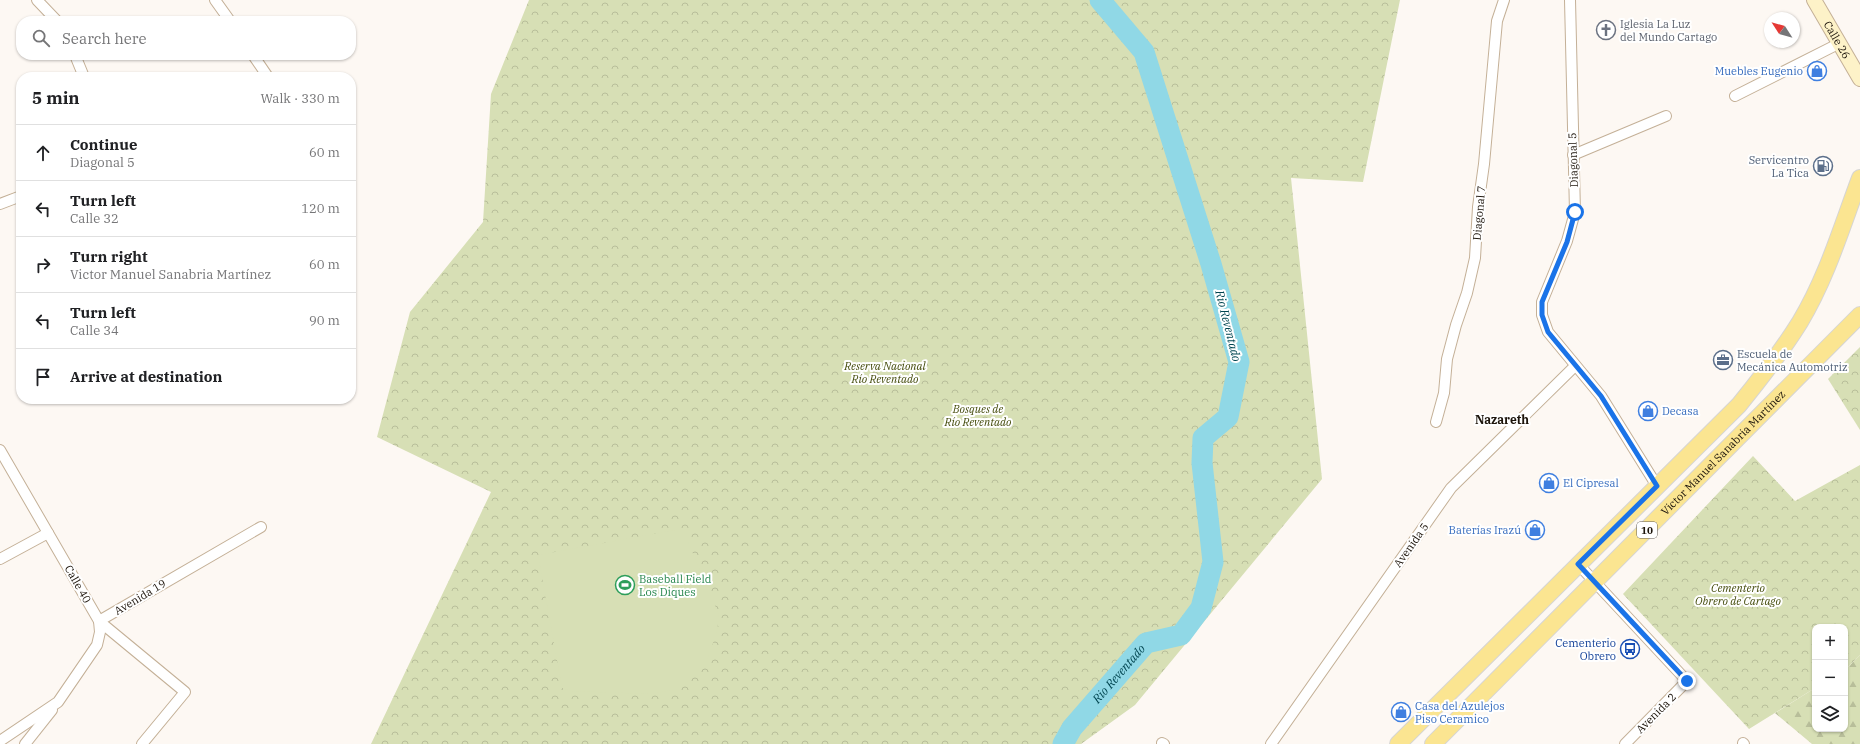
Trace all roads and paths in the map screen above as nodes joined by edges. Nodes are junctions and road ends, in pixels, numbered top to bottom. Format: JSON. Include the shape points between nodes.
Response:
{"nodes":[{"id":1,"x":37,"y":0,"type":"edge"},
{"id":2,"x":215,"y":0,"type":"edge"},
{"id":3,"x":1504,"y":0,"type":"edge"},
{"id":4,"x":1570,"y":0,"type":"edge"},
{"id":5,"x":1814,"y":0,"type":"edge"},
{"id":6,"x":52,"y":16,"type":"edge"},
{"id":7,"x":226,"y":16,"type":"edge"},
{"id":8,"x":1840,"y":43,"type":"junction"},
{"id":9,"x":77,"y":60,"type":"edge"},
{"id":10,"x":256,"y":60,"type":"edge"},
{"id":11,"x":82,"y":72,"type":"edge"},
{"id":12,"x":265,"y":72,"type":"edge"},
{"id":13,"x":1860,"y":79,"type":"edge"},
{"id":14,"x":1735,"y":96,"type":"dead end"},
{"id":15,"x":1666,"y":116,"type":"dead end"},
{"id":16,"x":1573,"y":155,"type":"junction"},
{"id":17,"x":1860,"y":178,"type":"edge"},
{"id":18,"x":16,"y":198,"type":"edge"},
{"id":19,"x":0,"y":204,"type":"edge"},
{"id":20,"x":1860,"y":315,"type":"edge"},
{"id":21,"x":1575,"y":366,"type":"junction"},
{"id":22,"x":1436,"y":422,"type":"dead end"},
{"id":23,"x":0,"y":450,"type":"edge"},
{"id":24,"x":1657,"y":486,"type":"junction"},
{"id":25,"x":261,"y":526,"type":"dead end"},
{"id":26,"x":48,"y":532,"type":"junction"},
{"id":27,"x":0,"y":559,"type":"edge"},
{"id":28,"x":1578,"y":564,"type":"junction"},
{"id":29,"x":1562,"y":578,"type":"junction"},
{"id":30,"x":1595,"y":581,"type":"junction"},
{"id":31,"x":1579,"y":597,"type":"junction"},
{"id":32,"x":99,"y":621,"type":"junction"},
{"id":33,"x":58,"y":702,"type":"junction"},
{"id":34,"x":4,"y":741,"type":"edge"},
{"id":35,"x":25,"y":744,"type":"edge"},
{"id":36,"x":142,"y":744,"type":"edge"},
{"id":37,"x":1271,"y":744,"type":"edge"},
{"id":38,"x":1398,"y":744,"type":"edge"},
{"id":39,"x":1433,"y":744,"type":"edge"},
{"id":40,"x":1625,"y":744,"type":"edge"}],
"edges":[{"from":1,"to":6,"type":"street"},
{"from":2,"to":7,"type":"street"},
{"from":3,"to":22,"type":"street","name":"Diagonal 7","via":[[1497,21],[1475,258],[1447,359],[1444,393]]},
{"from":4,"to":16,"type":"street","name":"Diagonal 5"},
{"from":5,"to":8,"type":"main road","name":"Calle 26"},
{"from":8,"to":13,"type":"main road","name":"Calle 26"},
{"from":8,"to":14,"type":"street"},
{"from":9,"to":11,"type":"street"},
{"from":10,"to":12,"type":"street"},
{"from":15,"to":16,"type":"street"},
{"from":16,"to":21,"type":"street","name":"Diagonal 5","via":[[1573,225],[1542,302],[1542,315],[1548,332]]},
{"from":17,"to":24,"type":"main road","name":"Victor Manuel Sanabria Martínez","number":"10","via":[[1824,275],[1801,321],[1739,405]]},
{"from":18,"to":19,"type":"street"},
{"from":20,"to":30,"type":"main road","name":"Victor Manuel Sanabria Martínez","number":"10"},
{"from":21,"to":24,"type":"street","via":[[1601,396]]},
{"from":21,"to":37,"type":"street","name":"Avenida 5","via":[[1451,488]]},
{"from":23,"to":26,"type":"street","name":"Calle 40"},
{"from":24,"to":28,"type":"main road","name":"Victor Manuel Sanabria Martínez","number":"10"},
{"from":25,"to":32,"type":"street","name":"Avenida 19"},
{"from":26,"to":27,"type":"street"},
{"from":26,"to":32,"type":"street","name":"Calle 40"},
{"from":28,"to":29,"type":"main road","name":"Victor Manuel Sanabria Martínez","number":"10"},
{"from":28,"to":30,"type":"street"},
{"from":29,"to":31,"type":"main road","via":[[1574,585]]},
{"from":29,"to":38,"type":"main road","name":"Victor Manuel Sanabria Martínez","number":"10"},
{"from":30,"to":31,"type":"main road","name":"Victor Manuel Sanabria Martínez","number":"10"},
{"from":30,"to":40,"type":"street","name":"Avenida 2","via":[[1687,681]]},
{"from":31,"to":39,"type":"main road","name":"Victor Manuel Sanabria Martínez","number":"10"},
{"from":32,"to":33,"type":"street","via":[[97,645]]},
{"from":32,"to":36,"type":"street","name":"Calle 40","via":[[185,692]]},
{"from":33,"to":34,"type":"street"},
{"from":33,"to":35,"type":"street"}]}
